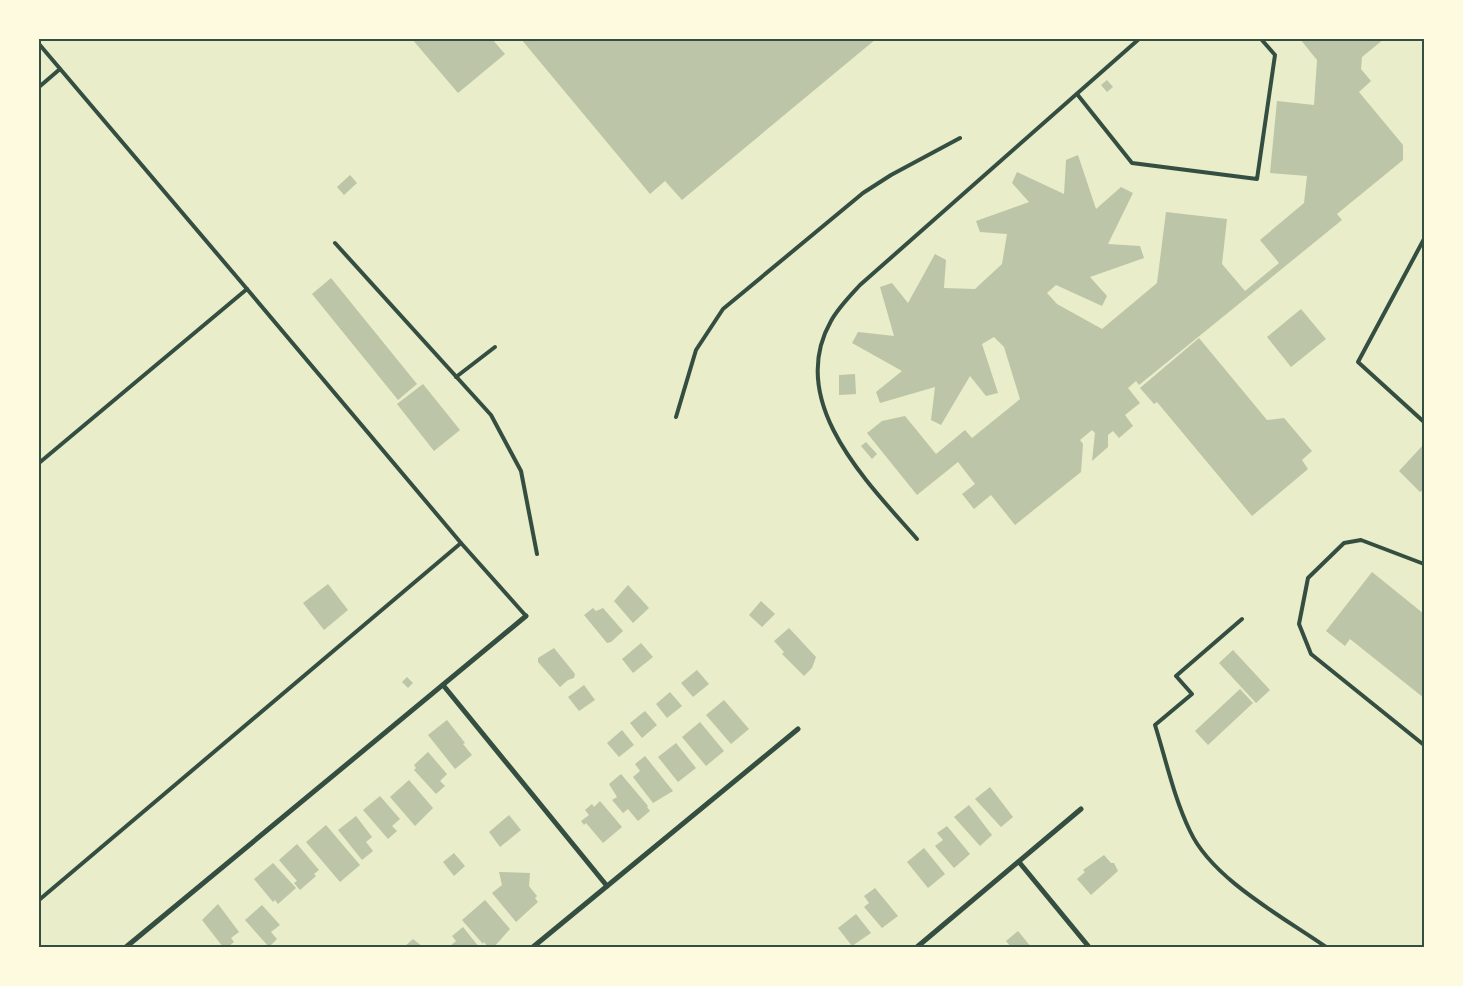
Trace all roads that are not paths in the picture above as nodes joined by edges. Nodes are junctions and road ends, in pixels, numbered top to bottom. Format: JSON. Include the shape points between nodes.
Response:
{"nodes":[{"id":1,"x":1139,"y":39,"type":"edge"},
{"id":2,"x":1261,"y":39,"type":"edge"},
{"id":3,"x":39,"y":44,"type":"edge"},
{"id":4,"x":60,"y":69,"type":"junction"},
{"id":5,"x":39,"y":87,"type":"edge"},
{"id":6,"x":1077,"y":94,"type":"junction"},
{"id":7,"x":960,"y":138,"type":"dead end"},
{"id":8,"x":1424,"y":239,"type":"edge"},
{"id":9,"x":335,"y":243,"type":"dead end"},
{"id":10,"x":247,"y":289,"type":"junction"},
{"id":11,"x":495,"y":348,"type":"dead end"},
{"id":12,"x":456,"y":376,"type":"junction"},
{"id":13,"x":676,"y":417,"type":"dead end"},
{"id":14,"x":1424,"y":422,"type":"edge"},
{"id":15,"x":39,"y":463,"type":"edge"},
{"id":16,"x":917,"y":539,"type":"dead end"},
{"id":17,"x":461,"y":544,"type":"junction"},
{"id":18,"x":537,"y":554,"type":"dead end"},
{"id":19,"x":1424,"y":564,"type":"edge"},
{"id":20,"x":526,"y":616,"type":"joint"},
{"id":21,"x":1242,"y":619,"type":"dead end"},
{"id":22,"x":443,"y":685,"type":"junction"},
{"id":23,"x":798,"y":729,"type":"dead end"},
{"id":24,"x":1424,"y":745,"type":"edge"},
{"id":25,"x":1081,"y":809,"type":"dead end"},
{"id":26,"x":1019,"y":862,"type":"junction"},
{"id":27,"x":607,"y":886,"type":"junction"},
{"id":28,"x":39,"y":900,"type":"edge"},
{"id":29,"x":126,"y":947,"type":"edge"},
{"id":30,"x":533,"y":947,"type":"edge"},
{"id":31,"x":917,"y":947,"type":"edge"},
{"id":32,"x":1089,"y":947,"type":"edge"},
{"id":33,"x":1326,"y":947,"type":"edge"}],
"edges":[{"from":1,"to":6,"type":"lane"},
{"from":2,"to":6,"type":"lane","via":[[1275,55],[1257,179],[1132,163]]},
{"from":3,"to":4,"type":"lane"},
{"from":4,"to":5,"type":"lane"},
{"from":4,"to":10,"type":"lane"},
{"from":6,"to":16,"type":"lane","via":[[860,285],[831,320],[820,348],[817,381],[825,410],[839,440],[859,472]]},
{"from":7,"to":13,"type":"lane","via":[[863,193],[723,309],[696,350]]},
{"from":8,"to":14,"type":"lane","via":[[1358,362]]},
{"from":9,"to":12,"type":"lane"},
{"from":10,"to":15,"type":"lane"},
{"from":10,"to":17,"type":"lane"},
{"from":11,"to":12,"type":"lane"},
{"from":12,"to":18,"type":"lane","via":[[491,415],[508,442],[521,471]]},
{"from":17,"to":20,"type":"lane"},
{"from":17,"to":28,"type":"lane"},
{"from":19,"to":24,"type":"lane","via":[[1362,540],[1344,543],[1308,578],[1299,624],[1310,654]]},
{"from":20,"to":22,"type":"street"},
{"from":21,"to":33,"type":"lane","via":[[1176,676],[1192,694],[1155,725],[1183,816],[1209,860],[1234,883]]},
{"from":22,"to":27,"type":"street"},
{"from":22,"to":29,"type":"street"},
{"from":23,"to":27,"type":"street"},
{"from":25,"to":26,"type":"street"},
{"from":26,"to":31,"type":"street"},
{"from":26,"to":32,"type":"street"},
{"from":27,"to":30,"type":"street"}]}
